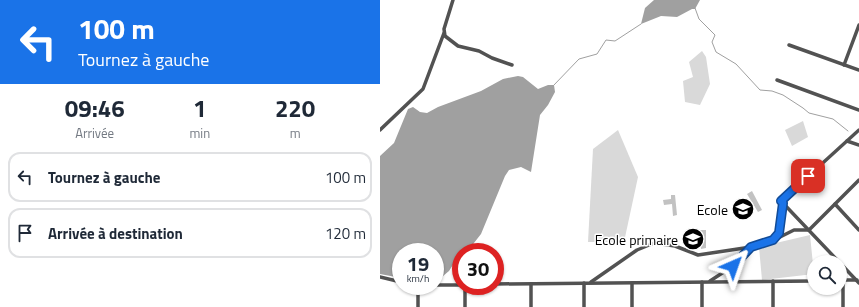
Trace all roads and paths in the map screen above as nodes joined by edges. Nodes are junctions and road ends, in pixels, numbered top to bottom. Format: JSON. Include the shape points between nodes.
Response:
{"nodes":[{"id":1,"x":453,"y":0,"type":"edge"},
{"id":2,"x":859,"y":25,"type":"edge"},
{"id":3,"x":444,"y":33,"type":"junction"},
{"id":4,"x":789,"y":46,"type":"dead end"},
{"id":5,"x":512,"y":65,"type":"dead end"},
{"id":6,"x":844,"y":65,"type":"junction"},
{"id":7,"x":859,"y":70,"type":"edge"},
{"id":8,"x":777,"y":80,"type":"dead end"},
{"id":9,"x":859,"y":110,"type":"edge"},
{"id":10,"x":380,"y":130,"type":"edge"},
{"id":11,"x":859,"y":130,"type":"edge"},
{"id":12,"x":848,"y":141,"type":"junction"},
{"id":13,"x":859,"y":145,"type":"edge"},
{"id":14,"x":859,"y":180,"type":"edge"},
{"id":15,"x":783,"y":203,"type":"junction"},
{"id":16,"x":835,"y":204,"type":"junction"},
{"id":17,"x":809,"y":230,"type":"junction"},
{"id":18,"x":859,"y":230,"type":"edge"},
{"id":19,"x":773,"y":240,"type":"junction"},
{"id":20,"x":751,"y":247,"type":"junction"},
{"id":21,"x":833,"y":255,"type":"edge"},
{"id":22,"x":847,"y":270,"type":"edge"},
{"id":23,"x":380,"y":277,"type":"edge"},
{"id":24,"x":392,"y":280,"type":"edge"},
{"id":25,"x":773,"y":281,"type":"junction"},
{"id":26,"x":807,"y":281,"type":"edge"},
{"id":27,"x":847,"y":281,"type":"edge"},
{"id":28,"x":702,"y":282,"type":"junction"},
{"id":29,"x":710,"y":282,"type":"junction"},
{"id":30,"x":858,"y":282,"type":"edge"},
{"id":31,"x":584,"y":283,"type":"junction"},
{"id":32,"x":590,"y":283,"type":"junction"},
{"id":33,"x":632,"y":283,"type":"junction"},
{"id":34,"x":504,"y":284,"type":"edge"},
{"id":35,"x":531,"y":284,"type":"junction"},
{"id":36,"x":418,"y":295,"type":"edge"},
{"id":37,"x":465,"y":295,"type":"edge"},
{"id":38,"x":843,"y":295,"type":"edge"},
{"id":39,"x":418,"y":307,"type":"edge"},
{"id":40,"x":465,"y":307,"type":"edge"},
{"id":41,"x":531,"y":307,"type":"edge"},
{"id":42,"x":584,"y":307,"type":"edge"},
{"id":43,"x":632,"y":307,"type":"edge"},
{"id":44,"x":702,"y":307,"type":"edge"},
{"id":45,"x":773,"y":307,"type":"edge"},
{"id":46,"x":843,"y":307,"type":"edge"}],
"edges":[{"from":1,"to":3,"type":"street"},
{"from":2,"to":6,"type":"street"},
{"from":3,"to":5,"type":"street","via":[[458,46],[479,51]]},
{"from":3,"to":10,"type":"street","via":[[423,89]]},
{"from":4,"to":6,"type":"street"},
{"from":6,"to":7,"type":"street"},
{"from":8,"to":9,"type":"street"},
{"from":11,"to":12,"type":"street"},
{"from":12,"to":13,"type":"street"},
{"from":12,"to":15,"type":"street","via":[[781,201]]},
{"from":14,"to":16,"type":"street"},
{"from":15,"to":17,"type":"street"},
{"from":15,"to":19,"type":"street","via":[[781,228]]},
{"from":16,"to":17,"type":"street"},
{"from":16,"to":18,"type":"street"},
{"from":17,"to":19,"type":"street","via":[[794,230]]},
{"from":17,"to":21,"type":"street"},
{"from":19,"to":20,"type":"street"},
{"from":20,"to":29,"type":"street","via":[[733,266]]},
{"from":20,"to":32,"type":"street","via":[[698,255],[676,246],[654,243],[636,250]]},
{"from":22,"to":30,"type":"street"},
{"from":23,"to":24,"type":"street"},
{"from":25,"to":26,"type":"street"},
{"from":25,"to":29,"type":"street"},
{"from":25,"to":45,"type":"street"},
{"from":27,"to":30,"type":"street"},
{"from":28,"to":29,"type":"street"},
{"from":28,"to":33,"type":"street"},
{"from":28,"to":44,"type":"street"},
{"from":31,"to":32,"type":"street"},
{"from":31,"to":35,"type":"street"},
{"from":31,"to":42,"type":"street"},
{"from":32,"to":33,"type":"street"},
{"from":33,"to":43,"type":"street"},
{"from":34,"to":35,"type":"street"},
{"from":35,"to":41,"type":"street"},
{"from":36,"to":39,"type":"street"},
{"from":37,"to":40,"type":"street"},
{"from":38,"to":46,"type":"street"}]}
